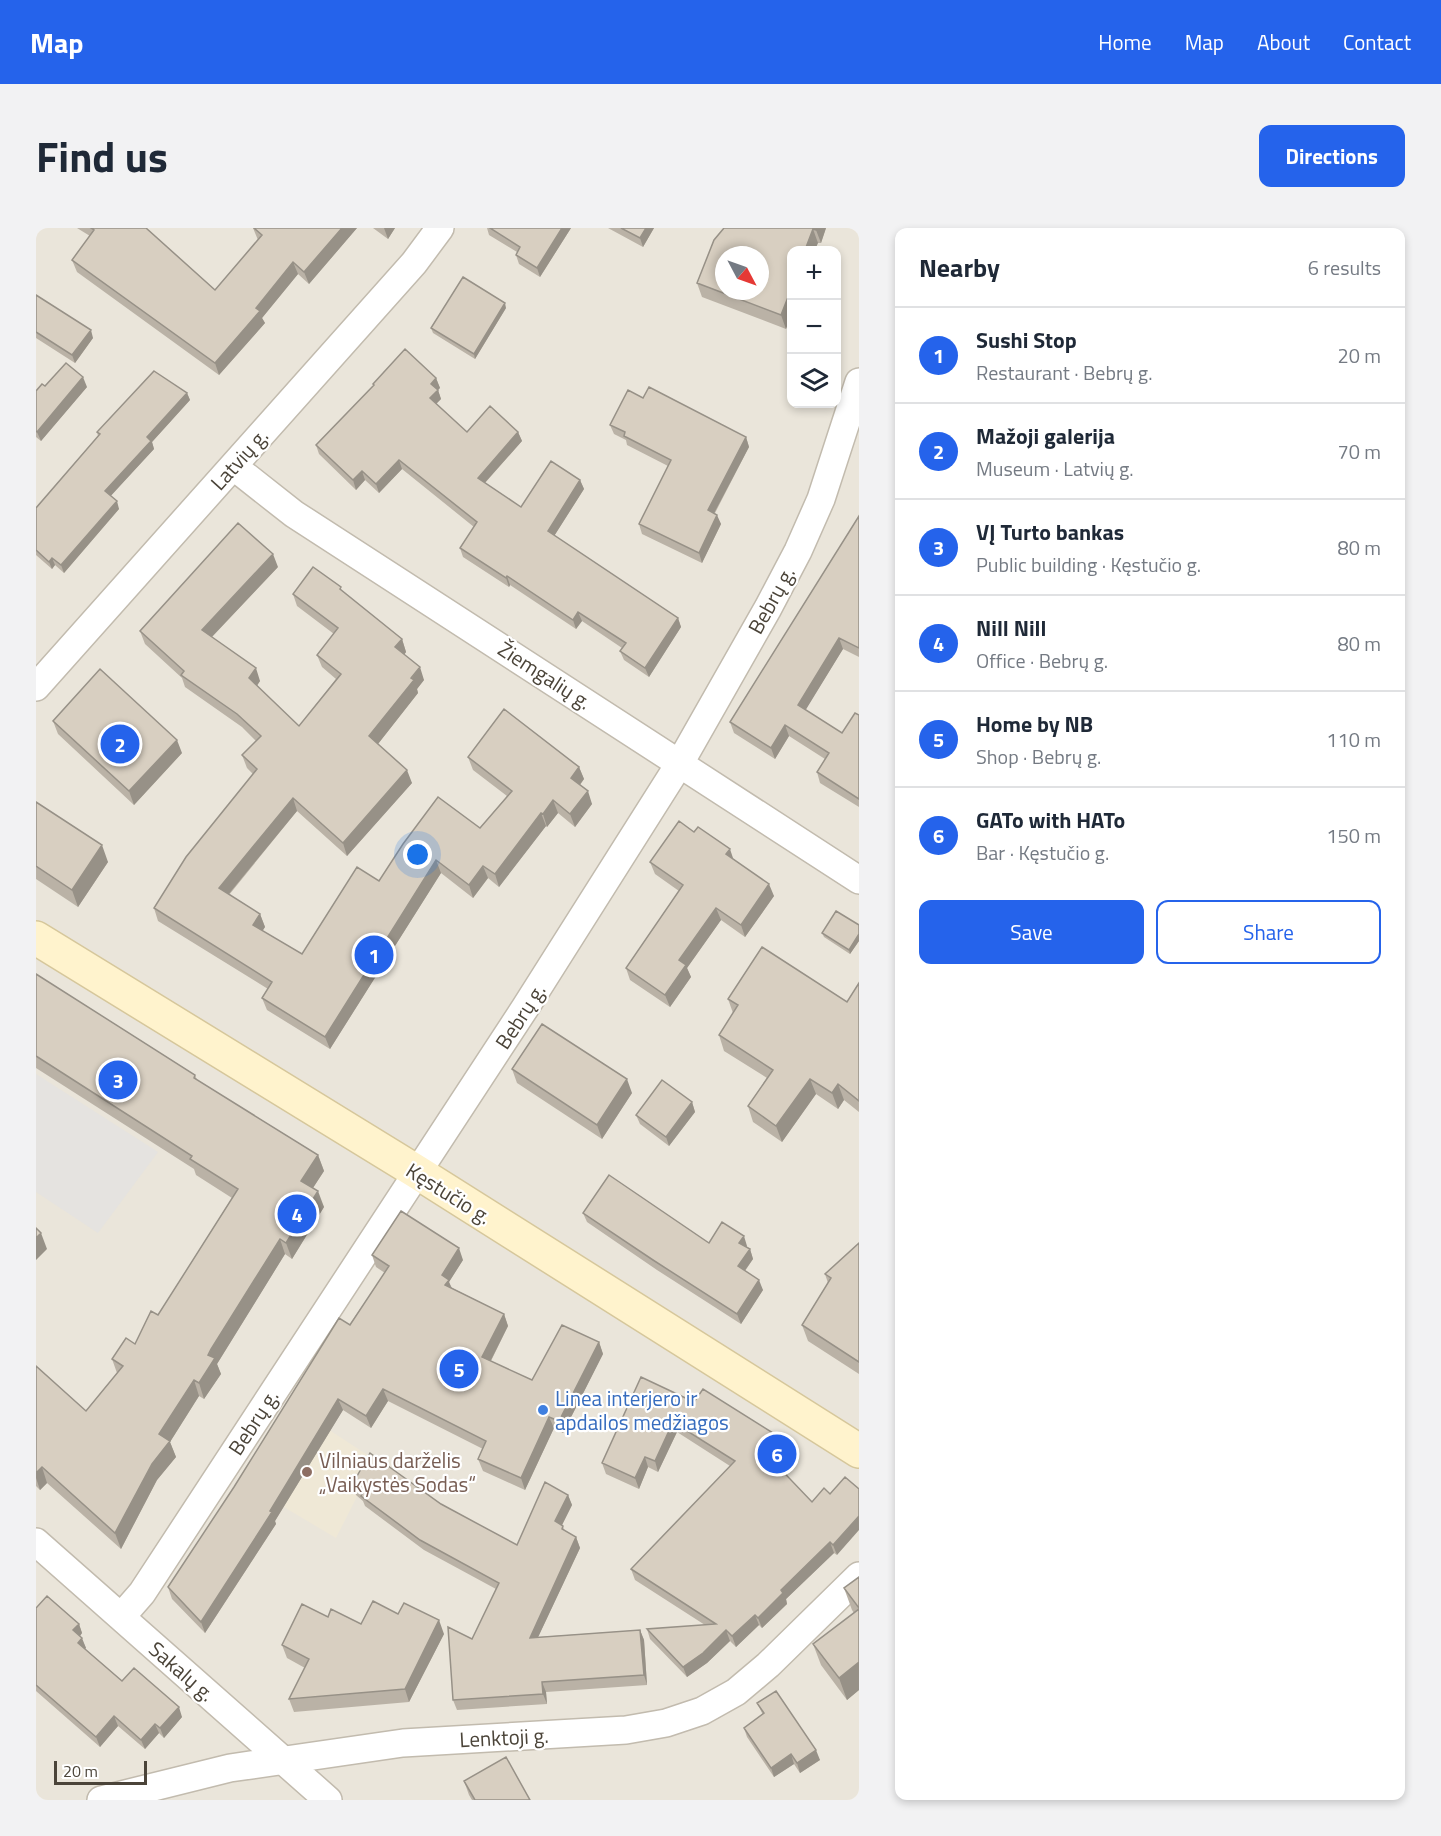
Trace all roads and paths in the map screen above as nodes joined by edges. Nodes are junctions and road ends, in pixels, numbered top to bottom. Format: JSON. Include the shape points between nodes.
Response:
{"nodes":[{"id":1,"x":440,"y":228,"type":"edge"},
{"id":2,"x":859,"y":382,"type":"edge"},
{"id":3,"x":233,"y":466,"type":"junction"},
{"id":4,"x":36,"y":687,"type":"edge"},
{"id":5,"x":680,"y":763,"type":"junction"},
{"id":6,"x":859,"y":880,"type":"edge"},
{"id":7,"x":36,"y":938,"type":"edge"},
{"id":8,"x":417,"y":1172,"type":"junction"},
{"id":9,"x":859,"y":1451,"type":"edge"},
{"id":10,"x":36,"y":1542,"type":"edge"},
{"id":11,"x":859,"y":1576,"type":"edge"},
{"id":12,"x":121,"y":1617,"type":"junction"},
{"id":13,"x":284,"y":1760,"type":"junction"},
{"id":14,"x":101,"y":1800,"type":"edge"},
{"id":15,"x":328,"y":1800,"type":"edge"}],
"edges":[{"from":1,"to":3,"type":"street","name":"Latvių g.","via":[[414,263]]},
{"from":2,"to":5,"type":"street","name":"Bebrų g.","via":[[821,499],[798,551]]},
{"from":3,"to":4,"type":"street","name":"Latvių g."},
{"from":3,"to":5,"type":"street","name":"Žiemgalių g.","via":[[294,513]]},
{"from":5,"to":6,"type":"street","name":"Žiemgalių g."},
{"from":5,"to":8,"type":"street","name":"Bebrų g."},
{"from":7,"to":8,"type":"main road","name":"Kęstučio g."},
{"from":8,"to":9,"type":"main road","name":"Kęstučio g."},
{"from":8,"to":12,"type":"street","name":"Bebrų g.","via":[[142,1593]]},
{"from":10,"to":12,"type":"street","name":"Sakalų g."},
{"from":11,"to":13,"type":"street","name":"Lenktoji g.","via":[[736,1692],[702,1711],[666,1723],[626,1730],[403,1743]]},
{"from":12,"to":13,"type":"street","name":"Sakalų g."},
{"from":13,"to":14,"type":"street","name":"Lenktoji g.","via":[[230,1768]]},
{"from":13,"to":15,"type":"street","name":"Sakalų g."}]}
